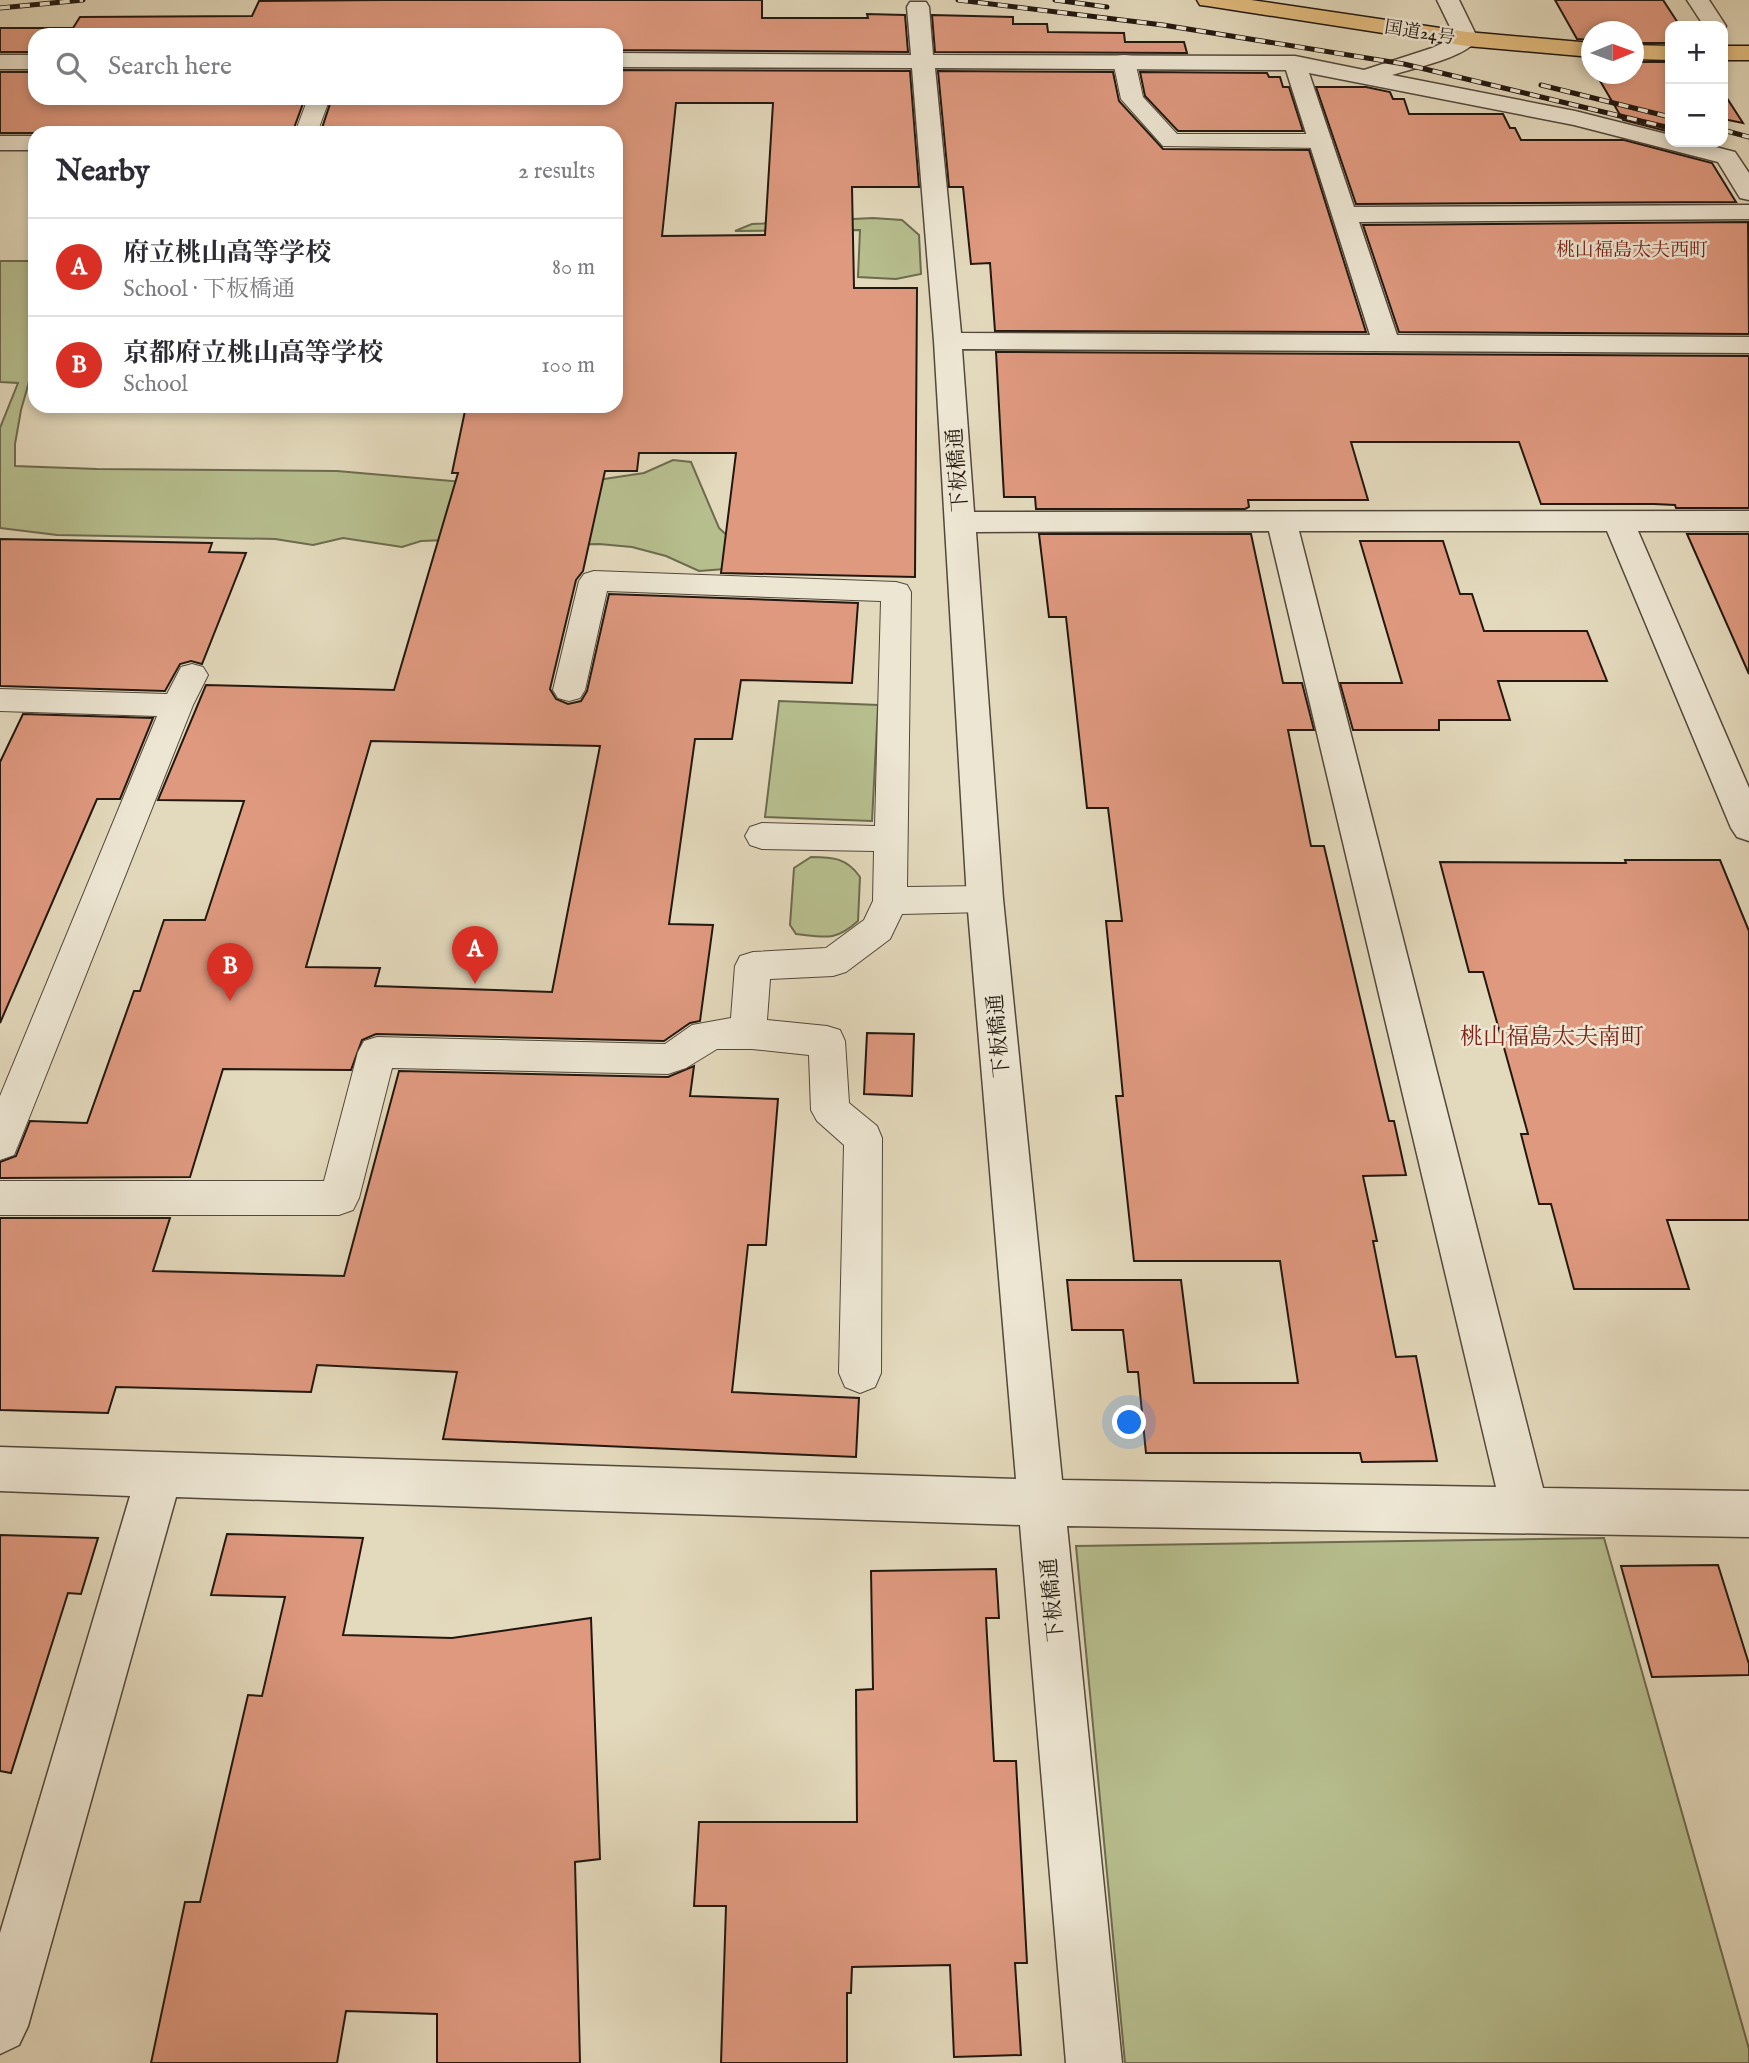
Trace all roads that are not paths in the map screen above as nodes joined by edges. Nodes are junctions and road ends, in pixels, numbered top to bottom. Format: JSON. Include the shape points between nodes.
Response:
{"nodes":[{"id":1,"x":1208,"y":0,"type":"edge"},
{"id":2,"x":1448,"y":0,"type":"edge"},
{"id":3,"x":1698,"y":0,"type":"edge"},
{"id":4,"x":918,"y":7,"type":"dead end"},
{"id":5,"x":1713,"y":21,"type":"edge"},
{"id":6,"x":1467,"y":39,"type":"junction"},
{"id":7,"x":1581,"y":49,"type":"edge"},
{"id":8,"x":1644,"y":52,"type":"edge"},
{"id":9,"x":1665,"y":52,"type":"edge"},
{"id":10,"x":623,"y":60,"type":"edge"},
{"id":11,"x":924,"y":60,"type":"junction"},
{"id":12,"x":1124,"y":61,"type":"junction"},
{"id":13,"x":0,"y":62,"type":"edge"},
{"id":14,"x":28,"y":62,"type":"edge"},
{"id":15,"x":1295,"y":63,"type":"junction"},
{"id":16,"x":1367,"y":75,"type":"junction"},
{"id":17,"x":316,"y":105,"type":"edge"},
{"id":18,"x":309,"y":126,"type":"edge"},
{"id":19,"x":1321,"y":141,"type":"junction"},
{"id":20,"x":0,"y":143,"type":"edge"},
{"id":21,"x":28,"y":143,"type":"edge"},
{"id":22,"x":1749,"y":193,"type":"edge"},
{"id":23,"x":1749,"y":212,"type":"edge"},
{"id":24,"x":1346,"y":215,"type":"junction"},
{"id":25,"x":948,"y":341,"type":"junction"},
{"id":26,"x":1385,"y":344,"type":"junction"},
{"id":27,"x":1749,"y":345,"type":"edge"},
{"id":28,"x":1618,"y":520,"type":"junction"},
{"id":29,"x":1749,"y":521,"type":"edge"},
{"id":30,"x":960,"y":522,"type":"junction"},
{"id":31,"x":1282,"y":523,"type":"junction"},
{"id":32,"x":192,"y":675,"type":"dead end"},
{"id":33,"x":569,"y":690,"type":"dead end"},
{"id":34,"x":0,"y":701,"type":"edge"},
{"id":35,"x":177,"y":705,"type":"junction"},
{"id":36,"x":1749,"y":828,"type":"edge"},
{"id":37,"x":762,"y":836,"type":"dead end"},
{"id":38,"x":891,"y":839,"type":"junction"},
{"id":39,"x":985,"y":899,"type":"junction"},
{"id":40,"x":890,"y":901,"type":"junction"},
{"id":41,"x":748,"y":1035,"type":"junction"},
{"id":42,"x":0,"y":1143,"type":"edge"},
{"id":43,"x":0,"y":1198,"type":"edge"},
{"id":44,"x":860,"y":1373,"type":"dead end"},
{"id":45,"x":0,"y":1469,"type":"edge"},
{"id":46,"x":159,"y":1476,"type":"junction"},
{"id":47,"x":1043,"y":1503,"type":"junction"},
{"id":48,"x":1525,"y":1510,"type":"junction"},
{"id":49,"x":1749,"y":1514,"type":"edge"},
{"id":50,"x":0,"y":2026,"type":"edge"},
{"id":51,"x":1094,"y":2063,"type":"edge"}],
"edges":[{"from":1,"to":6,"type":"highway","name":"国道24号"},
{"from":2,"to":6,"type":"street"},
{"from":3,"to":5,"type":"street"},
{"from":4,"to":11,"type":"street","name":"下板橋通"},
{"from":6,"to":7,"type":"highway","name":"国道24号"},
{"from":6,"to":16,"type":"street","via":[[1440,53]]},
{"from":8,"to":9,"type":"highway"},
{"from":10,"to":11,"type":"street"},
{"from":11,"to":12,"type":"street"},
{"from":11,"to":25,"type":"street","name":"下板橋通"},
{"from":12,"to":15,"type":"street"},
{"from":12,"to":19,"type":"lane","via":[[1132,99],[1171,141]]},
{"from":13,"to":14,"type":"street"},
{"from":15,"to":16,"type":"street"},
{"from":15,"to":19,"type":"street"},
{"from":16,"to":22,"type":"street","via":[[1575,118],[1727,157]]},
{"from":17,"to":18,"type":"lane"},
{"from":19,"to":24,"type":"street"},
{"from":20,"to":21,"type":"street"},
{"from":23,"to":24,"type":"street"},
{"from":24,"to":26,"type":"street"},
{"from":25,"to":26,"type":"street"},
{"from":25,"to":30,"type":"street","name":"下板橋通"},
{"from":26,"to":27,"type":"street"},
{"from":28,"to":29,"type":"street"},
{"from":28,"to":31,"type":"street"},
{"from":28,"to":36,"type":"street"},
{"from":30,"to":31,"type":"street"},
{"from":30,"to":39,"type":"street","name":"下板橋通"},
{"from":31,"to":48,"type":"street"},
{"from":32,"to":35,"type":"lane"},
{"from":33,"to":38,"type":"lane","via":[[594,581],[896,592]]},
{"from":34,"to":35,"type":"lane"},
{"from":35,"to":42,"type":"lane"},
{"from":37,"to":38,"type":"lane"},
{"from":38,"to":40,"type":"lane"},
{"from":39,"to":40,"type":"lane"},
{"from":39,"to":47,"type":"street","name":"下板橋通"},
{"from":40,"to":41,"type":"lane","via":[[878,929],[833,962],[753,966]]},
{"from":41,"to":43,"type":"lane","via":[[704,1036],[668,1059],[377,1052],[339,1198]]},
{"from":41,"to":44,"type":"lane","via":[[827,1041],[830,1110],[863,1138]]},
{"from":45,"to":46,"type":"street"},
{"from":46,"to":47,"type":"street"},
{"from":46,"to":50,"type":"street"},
{"from":47,"to":48,"type":"street"},
{"from":47,"to":51,"type":"street","name":"下板橋通"},
{"from":48,"to":49,"type":"street"}]}
